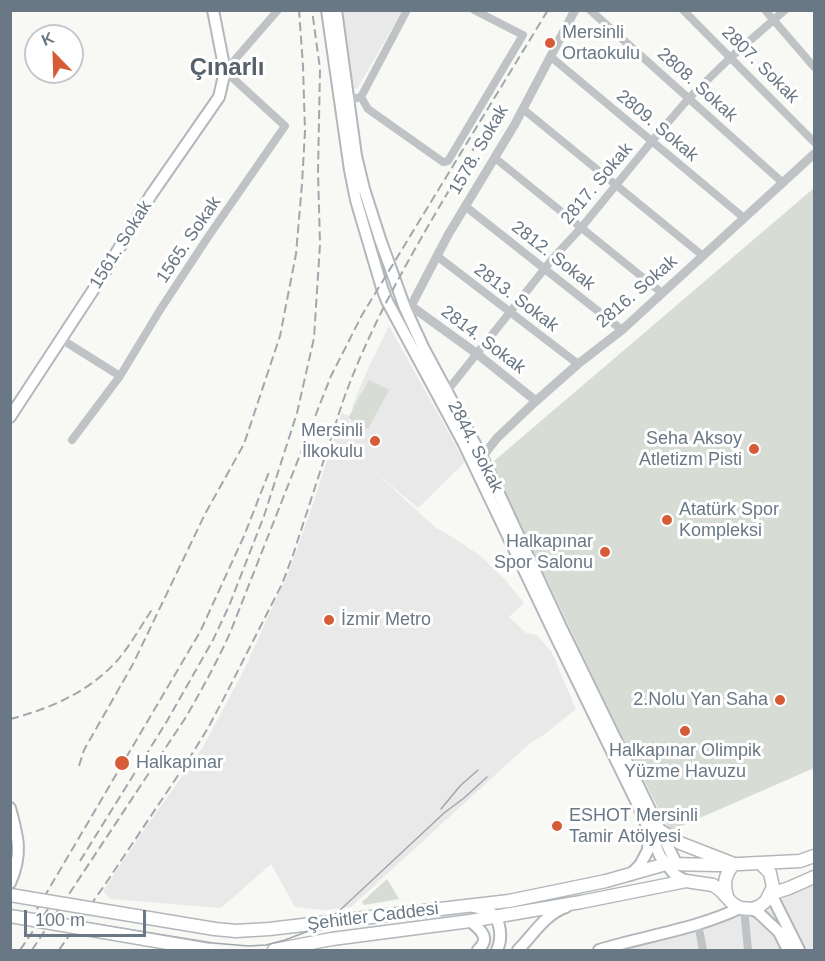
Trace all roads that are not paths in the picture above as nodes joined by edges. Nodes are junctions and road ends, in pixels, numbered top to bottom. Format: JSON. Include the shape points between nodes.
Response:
{"nodes":[{"id":1,"x":213,"y":10,"type":"edge"},
{"id":2,"x":278,"y":10,"type":"edge"},
{"id":3,"x":327,"y":10,"type":"edge"},
{"id":4,"x":336,"y":10,"type":"edge"},
{"id":5,"x":407,"y":10,"type":"edge"},
{"id":6,"x":474,"y":10,"type":"edge"},
{"id":7,"x":575,"y":10,"type":"edge"},
{"id":8,"x":590,"y":10,"type":"edge"},
{"id":9,"x":683,"y":10,"type":"edge"},
{"id":10,"x":765,"y":10,"type":"edge"},
{"id":11,"x":785,"y":10,"type":"edge"},
{"id":12,"x":773,"y":20,"type":"junction"},
{"id":13,"x":551,"y":57,"type":"junction"},
{"id":14,"x":731,"y":57,"type":"junction"},
{"id":15,"x":814,"y":67,"type":"edge"},
{"id":16,"x":225,"y":71,"type":"junction"},
{"id":17,"x":361,"y":97,"type":"junction"},
{"id":18,"x":689,"y":98,"type":"junction"},
{"id":19,"x":349,"y":100,"type":"junction"},
{"id":20,"x":523,"y":109,"type":"junction"},
{"id":21,"x":652,"y":141,"type":"junction"},
{"id":22,"x":814,"y":142,"type":"edge"},
{"id":23,"x":814,"y":154,"type":"edge"},
{"id":24,"x":495,"y":158,"type":"junction"},
{"id":25,"x":783,"y":183,"type":"junction"},
{"id":26,"x":616,"y":186,"type":"junction"},
{"id":27,"x":465,"y":206,"type":"junction"},
{"id":28,"x":744,"y":218,"type":"junction"},
{"id":29,"x":581,"y":228,"type":"junction"},
{"id":30,"x":437,"y":256,"type":"junction"},
{"id":31,"x":703,"y":256,"type":"junction"},
{"id":32,"x":544,"y":269,"type":"junction"},
{"id":33,"x":662,"y":293,"type":"junction"},
{"id":34,"x":411,"y":306,"type":"joint"},
{"id":35,"x":510,"y":312,"type":"junction"},
{"id":36,"x":622,"y":330,"type":"junction"},
{"id":37,"x":61,"y":339,"type":"junction"},
{"id":38,"x":476,"y":353,"type":"junction"},
{"id":39,"x":578,"y":364,"type":"junction"},
{"id":40,"x":120,"y":376,"type":"junction"},
{"id":41,"x":447,"y":391,"type":"junction"},
{"id":42,"x":536,"y":401,"type":"junction"},
{"id":43,"x":10,"y":417,"type":"edge"},
{"id":44,"x":72,"y":440,"type":"dead end"},
{"id":45,"x":482,"y":457,"type":"junction"},
{"id":46,"x":12,"y":813,"type":"edge"},
{"id":47,"x":655,"y":831,"type":"junction"},
{"id":48,"x":10,"y":842,"type":"edge"},
{"id":49,"x":814,"y":856,"type":"edge"},
{"id":50,"x":671,"y":863,"type":"junction"},
{"id":51,"x":760,"y":863,"type":"junction"},
{"id":52,"x":734,"y":864,"type":"junction"},
{"id":53,"x":630,"y":875,"type":"junction"},
{"id":54,"x":814,"y":879,"type":"edge"},
{"id":55,"x":686,"y":881,"type":"junction"},
{"id":56,"x":10,"y":883,"type":"edge"},
{"id":57,"x":771,"y":894,"type":"junction"},
{"id":58,"x":10,"y":895,"type":"edge"},
{"id":59,"x":727,"y":897,"type":"junction"},
{"id":60,"x":582,"y":902,"type":"junction"},
{"id":61,"x":471,"y":906,"type":"junction"},
{"id":62,"x":745,"y":909,"type":"junction"},
{"id":63,"x":10,"y":916,"type":"edge"},
{"id":64,"x":495,"y":916,"type":"junction"},
{"id":65,"x":470,"y":921,"type":"junction"},
{"id":66,"x":698,"y":924,"type":"junction"},
{"id":67,"x":638,"y":945,"type":"edge"},
{"id":68,"x":209,"y":951,"type":"edge"},
{"id":69,"x":274,"y":951,"type":"edge"},
{"id":70,"x":478,"y":951,"type":"edge"},
{"id":71,"x":497,"y":951,"type":"edge"},
{"id":72,"x":518,"y":951,"type":"edge"},
{"id":73,"x":598,"y":951,"type":"edge"},
{"id":74,"x":703,"y":951,"type":"edge"},
{"id":75,"x":748,"y":951,"type":"edge"},
{"id":76,"x":788,"y":951,"type":"edge"},
{"id":77,"x":799,"y":951,"type":"edge"}],
"edges":[{"from":1,"to":16,"type":"main road"},
{"from":2,"to":16,"type":"street"},
{"from":3,"to":47,"type":"main road","name":"2844. Sokak","via":[[350,170],[387,301],[464,444]]},
{"from":4,"to":19,"type":"main road","name":"2844. Sokak"},
{"from":5,"to":17,"type":"street"},
{"from":6,"to":17,"type":"street","via":[[523,35],[450,160],[443,162],[368,109]]},
{"from":7,"to":13,"type":"street","name":"1578. Sokak"},
{"from":8,"to":18,"type":"street","name":"2808. Sokak"},
{"from":9,"to":14,"type":"street","name":"2807. Sokak"},
{"from":10,"to":12,"type":"street"},
{"from":11,"to":12,"type":"street","name":"2817. Sokak"},
{"from":12,"to":14,"type":"street","name":"2817. Sokak"},
{"from":12,"to":15,"type":"street"},
{"from":13,"to":20,"type":"street","name":"1578. Sokak"},
{"from":13,"to":21,"type":"street","name":"2809. Sokak"},
{"from":14,"to":18,"type":"street","name":"2817. Sokak"},
{"from":14,"to":22,"type":"street","name":"2807. Sokak"},
{"from":16,"to":37,"type":"main road","name":"1561. Sokak","via":[[219,97],[151,195]]},
{"from":16,"to":40,"type":"street","name":"1565. Sokak","via":[[285,126],[160,309]]},
{"from":17,"to":19,"type":"street"},
{"from":18,"to":21,"type":"street","name":"2817. Sokak"},
{"from":18,"to":25,"type":"street","name":"2808. Sokak"},
{"from":19,"to":41,"type":"main road","name":"2844. Sokak","via":[[356,156],[380,239],[405,309]]},
{"from":20,"to":24,"type":"street","name":"1578. Sokak"},
{"from":20,"to":26,"type":"street"},
{"from":21,"to":26,"type":"street","name":"2817. Sokak"},
{"from":21,"to":28,"type":"street","name":"2809. Sokak"},
{"from":23,"to":25,"type":"street","name":"2816. Sokak"},
{"from":24,"to":27,"type":"street","name":"1578. Sokak"},
{"from":24,"to":29,"type":"street"},
{"from":25,"to":28,"type":"street","name":"2816. Sokak"},
{"from":26,"to":29,"type":"street","name":"2817. Sokak"},
{"from":26,"to":31,"type":"street"},
{"from":27,"to":30,"type":"street","name":"1578. Sokak"},
{"from":27,"to":32,"type":"street","name":"2812. Sokak"},
{"from":28,"to":31,"type":"street","name":"2816. Sokak"},
{"from":29,"to":32,"type":"street","name":"2817. Sokak"},
{"from":29,"to":33,"type":"street"},
{"from":30,"to":34,"type":"street","name":"1578. Sokak"},
{"from":30,"to":35,"type":"street","name":"2813. Sokak"},
{"from":31,"to":33,"type":"street","name":"2816. Sokak"},
{"from":32,"to":35,"type":"street","name":"2817. Sokak"},
{"from":32,"to":36,"type":"street","name":"2812. Sokak"},
{"from":33,"to":36,"type":"street","name":"2816. Sokak"},
{"from":34,"to":38,"type":"street","name":"2814. Sokak"},
{"from":35,"to":38,"type":"street","name":"2817. Sokak"},
{"from":35,"to":39,"type":"street","name":"2813. Sokak"},
{"from":36,"to":39,"type":"street","name":"2816. Sokak"},
{"from":37,"to":40,"type":"street"},
{"from":37,"to":43,"type":"main road","name":"1561. Sokak"},
{"from":38,"to":41,"type":"street","name":"2817. Sokak"},
{"from":38,"to":42,"type":"street","name":"2814. Sokak"},
{"from":39,"to":42,"type":"street","name":"2816. Sokak"},
{"from":40,"to":44,"type":"street","name":"1565. Sokak"},
{"from":41,"to":45,"type":"main road","name":"2844. Sokak"},
{"from":42,"to":45,"type":"street","name":"2816. Sokak"},
{"from":45,"to":47,"type":"main road","name":"2844. Sokak"},
{"from":46,"to":48,"type":"main road"},
{"from":46,"to":56,"type":"main road","via":[[18,861]]},
{"from":47,"to":50,"type":"main road","name":"2844. Sokak"},
{"from":47,"to":52,"type":"main road"},
{"from":47,"to":53,"type":"main road","via":[[640,866]]},
{"from":49,"to":51,"type":"main road","name":"Şehitler Caddesi","via":[[800,861]]},
{"from":50,"to":52,"type":"main road","name":"Şehitler Caddesi"},
{"from":50,"to":53,"type":"main road","name":"Şehitler Caddesi"},
{"from":50,"to":55,"type":"main road","via":[[675,875]]},
{"from":51,"to":52,"type":"main road","name":"Şehitler Caddesi"},
{"from":51,"to":57,"type":"main road","via":[[770,873]]},
{"from":52,"to":59,"type":"main road","via":[[725,879]]},
{"from":53,"to":61,"type":"main road","name":"Şehitler Caddesi"},
{"from":54,"to":57,"type":"main road"},
{"from":55,"to":59,"type":"main road","via":[[713,885]]},
{"from":55,"to":60,"type":"main road"},
{"from":57,"to":62,"type":"main road","via":[[760,906]]},
{"from":57,"to":77,"type":"main road"},
{"from":58,"to":61,"type":"main road","name":"Şehitler Caddesi","bridge":true,"via":[[247,931]]},
{"from":59,"to":62,"type":"main road","via":[[732,904]]},
{"from":60,"to":64,"type":"main road"},
{"from":60,"to":72,"type":"main road","via":[[553,913]]},
{"from":61,"to":64,"type":"main road"},
{"from":62,"to":66,"type":"main road"},
{"from":62,"to":75,"type":"street"},
{"from":62,"to":76,"type":"main road","via":[[759,913],[779,932]]},
{"from":63,"to":68,"type":"main road","bridge":true},
{"from":64,"to":65,"type":"main road","name":"Şehitler Caddesi"},
{"from":64,"to":71,"type":"main road","via":[[501,936]]},
{"from":65,"to":69,"type":"main road","name":"Şehitler Caddesi","via":[[332,939]]},
{"from":65,"to":70,"type":"main road","via":[[484,936]]},
{"from":66,"to":67,"type":"main road"},
{"from":66,"to":74,"type":"street"},
{"from":67,"to":73,"type":"main road"}]}
